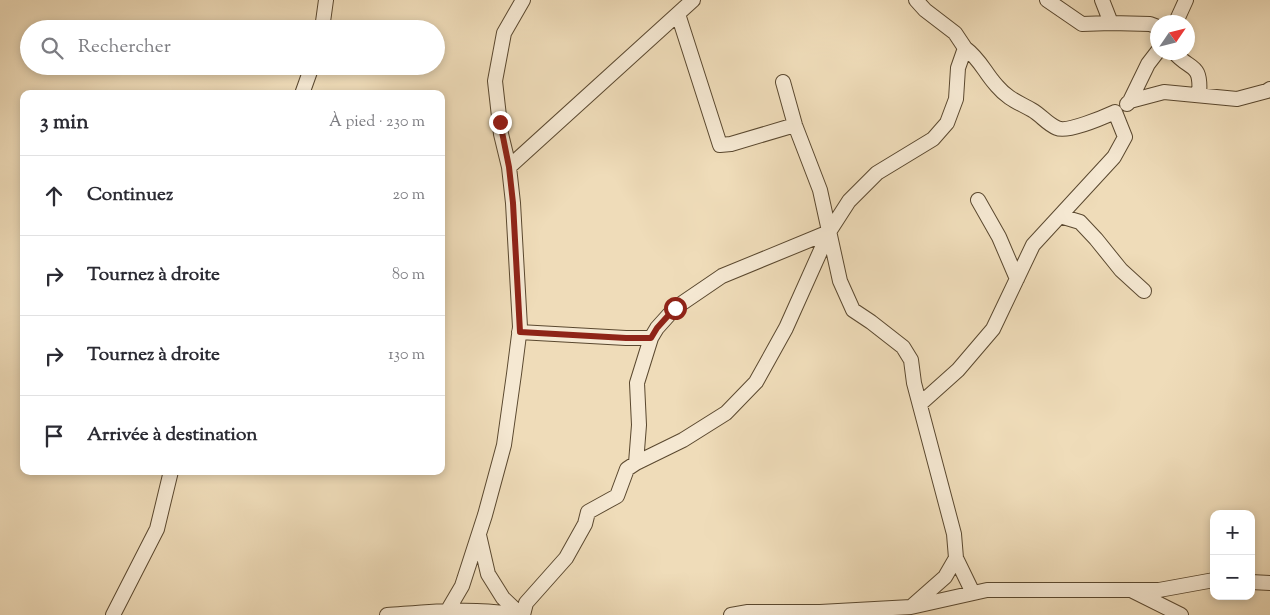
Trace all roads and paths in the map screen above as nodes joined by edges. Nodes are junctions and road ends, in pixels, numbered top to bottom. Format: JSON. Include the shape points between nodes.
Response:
{"nodes":[{"id":1,"x":326,"y":0,"type":"edge"},
{"id":2,"x":523,"y":0,"type":"edge"},
{"id":3,"x":693,"y":0,"type":"edge"},
{"id":4,"x":916,"y":0,"type":"edge"},
{"id":5,"x":1047,"y":0,"type":"edge"},
{"id":6,"x":1102,"y":0,"type":"edge"},
{"id":7,"x":1186,"y":0,"type":"edge"},
{"id":8,"x":678,"y":14,"type":"junction"},
{"id":9,"x":1179,"y":15,"type":"edge"},
{"id":10,"x":323,"y":20,"type":"edge"},
{"id":11,"x":1111,"y":23,"type":"junction"},
{"id":12,"x":1150,"y":24,"type":"edge"},
{"id":13,"x":965,"y":48,"type":"junction"},
{"id":14,"x":1151,"y":60,"type":"edge"},
{"id":15,"x":1183,"y":60,"type":"edge"},
{"id":16,"x":309,"y":75,"type":"edge"},
{"id":17,"x":783,"y":82,"type":"dead end"},
{"id":18,"x":1270,"y":89,"type":"edge"},
{"id":19,"x":303,"y":90,"type":"edge"},
{"id":20,"x":1199,"y":95,"type":"junction"},
{"id":21,"x":1130,"y":101,"type":"junction"},
{"id":22,"x":1115,"y":112,"type":"junction"},
{"id":23,"x":795,"y":125,"type":"junction"},
{"id":24,"x":509,"y":167,"type":"junction"},
{"id":25,"x":978,"y":200,"type":"dead end"},
{"id":26,"x":1060,"y":216,"type":"junction"},
{"id":27,"x":829,"y":232,"type":"junction"},
{"id":28,"x":1017,"y":279,"type":"junction"},
{"id":29,"x":1144,"y":291,"type":"dead end"},
{"id":30,"x":520,"y":332,"type":"junction"},
{"id":31,"x":651,"y":338,"type":"junction"},
{"id":32,"x":920,"y":404,"type":"junction"},
{"id":33,"x":636,"y":463,"type":"junction"},
{"id":34,"x":171,"y":475,"type":"edge"},
{"id":35,"x":479,"y":534,"type":"junction"},
{"id":36,"x":956,"y":558,"type":"junction"},
{"id":37,"x":1210,"y":581,"type":"edge"},
{"id":38,"x":1255,"y":582,"type":"edge"},
{"id":39,"x":1270,"y":583,"type":"edge"},
{"id":40,"x":1130,"y":590,"type":"junction"},
{"id":41,"x":973,"y":593,"type":"junction"},
{"id":42,"x":911,"y":607,"type":"junction"},
{"id":43,"x":446,"y":613,"type":"edge"},
{"id":44,"x":113,"y":615,"type":"edge"},
{"id":45,"x":387,"y":615,"type":"edge"},
{"id":46,"x":516,"y":615,"type":"edge"},
{"id":47,"x":522,"y":615,"type":"edge"},
{"id":48,"x":731,"y":615,"type":"edge"},
{"id":49,"x":1181,"y":615,"type":"edge"}],
"edges":[{"from":1,"to":10,"type":"street"},
{"from":2,"to":24,"type":"street","via":[[504,34],[495,81],[501,134]]},
{"from":3,"to":8,"type":"street"},
{"from":4,"to":13,"type":"street","via":[[955,33]]},
{"from":5,"to":11,"type":"street","via":[[1082,24]]},
{"from":6,"to":11,"type":"street"},
{"from":7,"to":9,"type":"street"},
{"from":8,"to":23,"type":"street","via":[[720,145]]},
{"from":8,"to":24,"type":"street"},
{"from":11,"to":12,"type":"street"},
{"from":13,"to":22,"type":"street","via":[[976,56],[1009,98],[1034,110],[1055,128],[1062,130]]},
{"from":13,"to":27,"type":"street","via":[[958,68],[956,99],[947,124],[933,139],[877,173],[849,201]]},
{"from":14,"to":21,"type":"street"},
{"from":15,"to":20,"type":"street","via":[[1195,68],[1200,82]]},
{"from":16,"to":19,"type":"street"},
{"from":17,"to":23,"type":"street"},
{"from":18,"to":20,"type":"street","via":[[1237,99]]},
{"from":20,"to":21,"type":"street","via":[[1164,92]]},
{"from":21,"to":22,"type":"street"},
{"from":22,"to":26,"type":"street","via":[[1125,137],[1114,157]]},
{"from":23,"to":27,"type":"street","via":[[820,190]]},
{"from":24,"to":30,"type":"street"},
{"from":25,"to":28,"type":"street","via":[[999,236]]},
{"from":26,"to":28,"type":"street","via":[[1033,245]]},
{"from":26,"to":29,"type":"street","via":[[1080,222],[1120,270]]},
{"from":27,"to":31,"type":"street","via":[[722,276],[675,308]]},
{"from":27,"to":32,"type":"street","via":[[840,281],[853,310],[903,347],[910,360]]},
{"from":27,"to":33,"type":"street","via":[[786,328],[756,382],[726,413],[683,440]]},
{"from":28,"to":32,"type":"street","via":[[993,329],[958,370]]},
{"from":30,"to":31,"type":"street"},
{"from":30,"to":35,"type":"street","via":[[504,445]]},
{"from":31,"to":33,"type":"street","via":[[637,383],[639,425]]},
{"from":32,"to":36,"type":"street","via":[[954,534]]},
{"from":33,"to":47,"type":"street","via":[[626,469],[616,496],[588,512],[570,551],[526,603]]},
{"from":34,"to":44,"type":"street","via":[[157,529]]},
{"from":35,"to":43,"type":"street","via":[[462,586]]},
{"from":35,"to":47,"type":"street","via":[[488,574],[503,598]]},
{"from":36,"to":41,"type":"street"},
{"from":36,"to":42,"type":"street","via":[[945,577]]},
{"from":37,"to":40,"type":"street","via":[[1159,590]]},
{"from":38,"to":39,"type":"street"},
{"from":40,"to":41,"type":"street","via":[[987,590]]},
{"from":40,"to":49,"type":"street"},
{"from":41,"to":42,"type":"street"},
{"from":42,"to":48,"type":"street"},
{"from":43,"to":45,"type":"street"},
{"from":43,"to":46,"type":"street","via":[[499,612]]}]}
